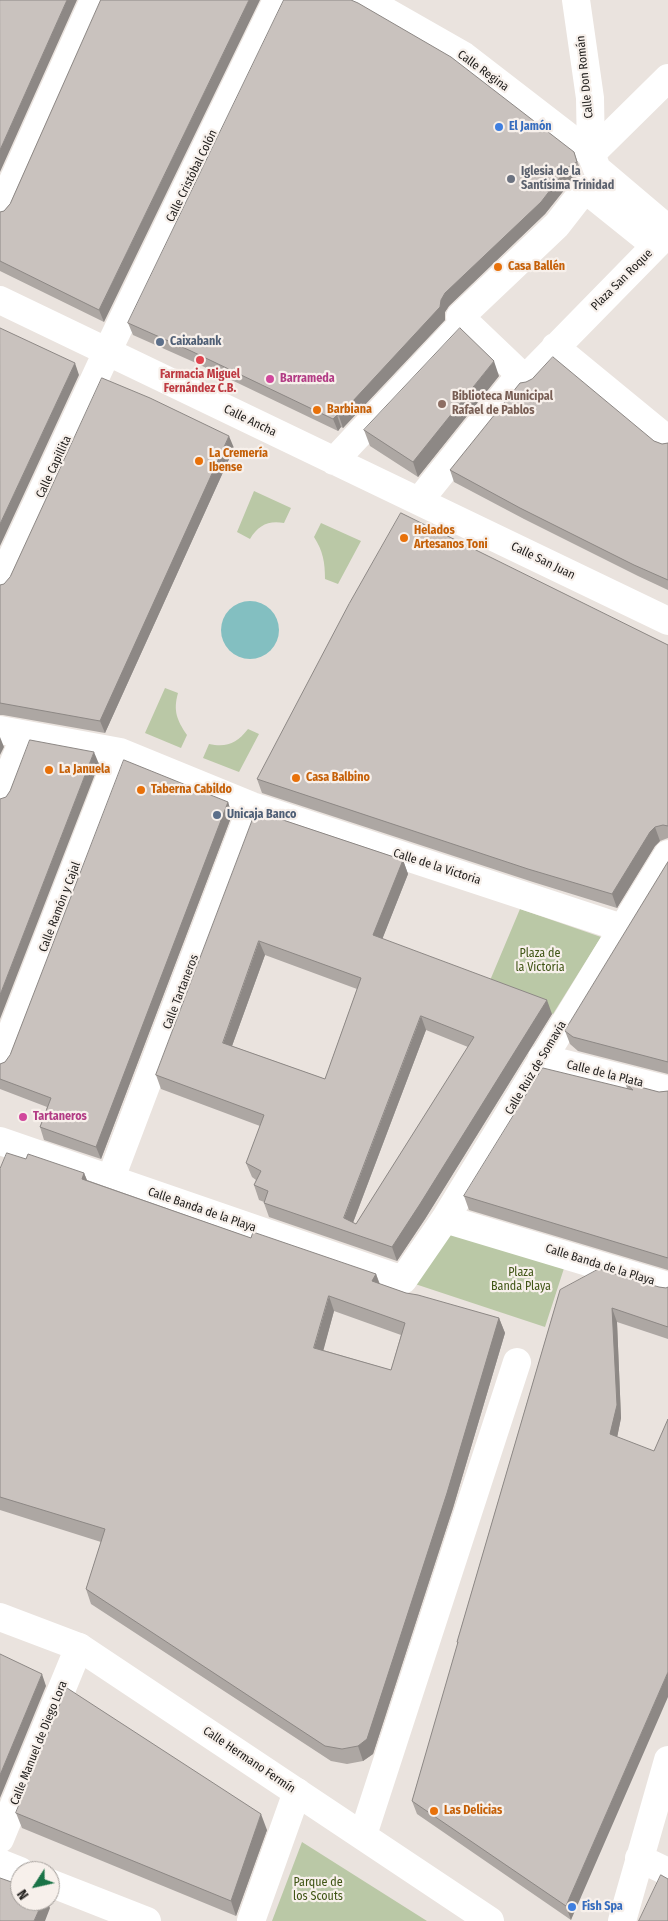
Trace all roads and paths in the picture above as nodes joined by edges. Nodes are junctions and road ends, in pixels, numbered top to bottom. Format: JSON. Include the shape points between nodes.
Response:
{"nodes":[{"id":1,"x":94,"y":0,"type":"edge"},
{"id":2,"x":277,"y":0,"type":"edge"},
{"id":3,"x":366,"y":0,"type":"edge"},
{"id":4,"x":576,"y":0,"type":"edge"},
{"id":5,"x":668,"y":78,"type":"edge"},
{"id":6,"x":591,"y":154,"type":"junction"},
{"id":7,"x":0,"y":210,"type":"edge"},
{"id":8,"x":666,"y":224,"type":"edge"},
{"id":9,"x":0,"y":300,"type":"edge"},
{"id":10,"x":465,"y":321,"type":"junction"},
{"id":11,"x":555,"y":347,"type":"junction"},
{"id":12,"x":107,"y":352,"type":"junction"},
{"id":13,"x":520,"y":374,"type":"junction"},
{"id":14,"x":668,"y":440,"type":"edge"},
{"id":15,"x":334,"y":461,"type":"junction"},
{"id":16,"x":419,"y":501,"type":"junction"},
{"id":17,"x":0,"y":582,"type":"edge"},
{"id":18,"x":668,"y":621,"type":"edge"},
{"id":19,"x":12,"y":732,"type":"edge"},
{"id":20,"x":113,"y":750,"type":"junction"},
{"id":21,"x":0,"y":797,"type":"edge"},
{"id":22,"x":252,"y":806,"type":"junction"},
{"id":23,"x":668,"y":854,"type":"edge"},
{"id":24,"x":622,"y":928,"type":"junction"},
{"id":25,"x":542,"y":1058,"type":"junction"},
{"id":26,"x":0,"y":1062,"type":"edge"},
{"id":27,"x":668,"y":1090,"type":"edge"},
{"id":28,"x":0,"y":1141,"type":"edge"},
{"id":29,"x":111,"y":1178,"type":"junction"},
{"id":30,"x":445,"y":1219,"type":"junction"},
{"id":31,"x":403,"y":1280,"type":"joint"},
{"id":32,"x":668,"y":1286,"type":"edge"},
{"id":33,"x":517,"y":1362,"type":"dead end"},
{"id":34,"x":0,"y":1617,"type":"edge"},
{"id":35,"x":79,"y":1648,"type":"junction"},
{"id":36,"x":668,"y":1760,"type":"edge"},
{"id":37,"x":297,"y":1792,"type":"junction"},
{"id":38,"x":362,"y":1835,"type":"junction"},
{"id":39,"x":0,"y":1839,"type":"edge"},
{"id":40,"x":639,"y":1858,"type":"junction"},
{"id":41,"x":668,"y":1872,"type":"edge"},
{"id":42,"x":60,"y":1887,"type":"edge"},
{"id":43,"x":147,"y":1921,"type":"edge"},
{"id":44,"x":251,"y":1921,"type":"edge"},
{"id":45,"x":490,"y":1921,"type":"edge"},
{"id":46,"x":622,"y":1921,"type":"edge"}],
"edges":[{"from":1,"to":7,"type":"street"},
{"from":2,"to":12,"type":"street","name":"Calle Cristóbal Colón"},
{"from":3,"to":6,"type":"street","name":"Calle Regina","via":[[464,56]]},
{"from":4,"to":6,"type":"street","name":"Calle Don Román","via":[[590,98]]},
{"from":5,"to":6,"type":"street"},
{"from":6,"to":8,"type":"street","via":[[597,169]]},
{"from":9,"to":12,"type":"street","name":"Calle Ancha"},
{"from":10,"to":11,"type":"street","name":"Plaza San Roque","via":[[460,317],[557,225],[585,188],[646,238],[662,239]]},
{"from":10,"to":13,"type":"street"},
{"from":10,"to":15,"type":"street"},
{"from":11,"to":13,"type":"street","name":"Plaza San Roque","via":[[525,379]]},
{"from":11,"to":14,"type":"street"},
{"from":12,"to":15,"type":"street","name":"Calle Ancha"},
{"from":12,"to":17,"type":"street","name":"Calle Capillita"},
{"from":13,"to":16,"type":"street"},
{"from":15,"to":16,"type":"street","name":"Calle Ancha"},
{"from":16,"to":18,"type":"street","name":"Calle San Juan"},
{"from":19,"to":20,"type":"street","name":"Calle de la Victoria"},
{"from":19,"to":21,"type":"street"},
{"from":20,"to":22,"type":"street","name":"Calle de la Victoria"},
{"from":20,"to":26,"type":"street","name":"Calle Ramón y Cajal"},
{"from":22,"to":24,"type":"street","name":"Calle de la Victoria"},
{"from":22,"to":29,"type":"street","name":"Calle Tartaneros"},
{"from":23,"to":24,"type":"street","name":"Calle Ruiz de Somavía"},
{"from":24,"to":25,"type":"street","name":"Calle Ruiz de Somavía"},
{"from":25,"to":27,"type":"street","name":"Calle de la Plata"},
{"from":25,"to":30,"type":"street","name":"Calle Ruiz de Somavía"},
{"from":28,"to":29,"type":"street","name":"Calle Banda de la Playa"},
{"from":29,"to":31,"type":"street","name":"Calle Banda de la Playa"},
{"from":30,"to":31,"type":"street","name":"Calle Ruiz de Somavía"},
{"from":30,"to":32,"type":"street","name":"Calle Banda de la Playa"},
{"from":33,"to":38,"type":"street"},
{"from":34,"to":35,"type":"street","name":"Calle Hermano Fermín"},
{"from":35,"to":37,"type":"street","name":"Calle Hermano Fermín"},
{"from":35,"to":39,"type":"street","name":"Calle Manuel de Diego Lora"},
{"from":36,"to":40,"type":"street"},
{"from":37,"to":38,"type":"street","name":"Calle Hermano Fermín"},
{"from":37,"to":44,"type":"street"},
{"from":38,"to":45,"type":"street","name":"Calle Hermano Fermín"},
{"from":40,"to":41,"type":"street"},
{"from":40,"to":46,"type":"street"},
{"from":42,"to":43,"type":"street"}]}
